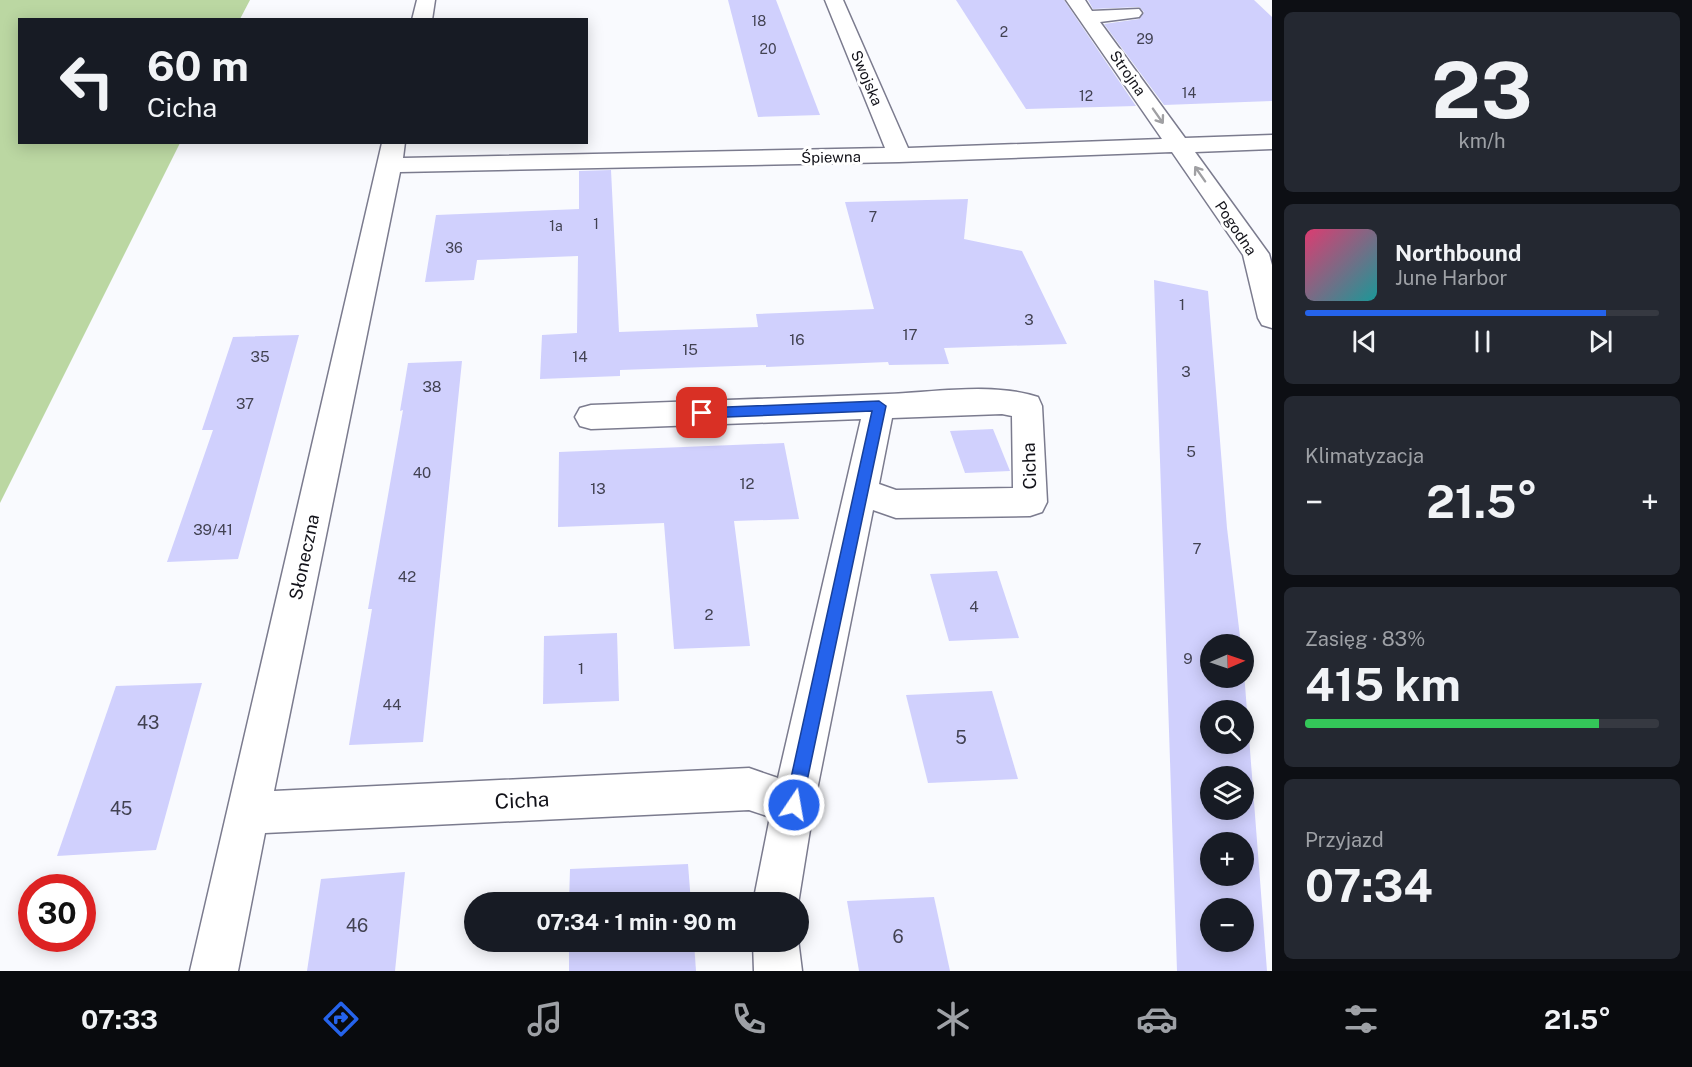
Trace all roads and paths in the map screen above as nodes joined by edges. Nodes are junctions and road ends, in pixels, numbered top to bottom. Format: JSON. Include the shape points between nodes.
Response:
{"nodes":[{"id":1,"x":426,"y":0,"type":"edge"},
{"id":2,"x":834,"y":0,"type":"edge"},
{"id":3,"x":1082,"y":8,"type":"edge"},
{"id":4,"x":1132,"y":13,"type":"dead end"},
{"id":5,"x":422,"y":18,"type":"edge"},
{"id":6,"x":1272,"y":142,"type":"edge"},
{"id":7,"x":1180,"y":146,"type":"junction"},
{"id":8,"x":392,"y":154,"type":"edge"},
{"id":9,"x":899,"y":155,"type":"junction"},
{"id":10,"x":1272,"y":318,"type":"edge"},
{"id":11,"x":879,"y":406,"type":"junction"},
{"id":12,"x":591,"y":417,"type":"dead end"},
{"id":13,"x":861,"y":492,"type":"junction"},
{"id":14,"x":794,"y":805,"type":"junction"},
{"id":15,"x":248,"y":813,"type":"junction"},
{"id":16,"x":778,"y":892,"type":"edge"},
{"id":17,"x":777,"y":952,"type":"edge"},
{"id":18,"x":214,"y":971,"type":"edge"},
{"id":19,"x":778,"y":971,"type":"edge"}],
"edges":[{"from":1,"to":5,"type":"street"},
{"from":2,"to":9,"type":"street","name":"Swojska"},
{"from":3,"to":4,"type":"street"},
{"from":3,"to":7,"type":"street","name":"Strojna","one_way":true},
{"from":6,"to":7,"type":"street","name":"Śpiewna"},
{"from":7,"to":9,"type":"street","name":"Śpiewna"},
{"from":10,"to":7,"type":"street","name":"Pogodna","one_way":true,"via":[[1256,254]]},
{"from":8,"to":9,"type":"street","name":"Śpiewna"},
{"from":8,"to":15,"type":"street","name":"Słoneczna"},
{"from":11,"to":12,"type":"street","name":"Cicha"},
{"from":11,"to":13,"type":"street"},
{"from":11,"to":13,"type":"street","name":"Cicha","via":[[1002,402],[1027,406],[1030,502],[896,504]]},
{"from":13,"to":14,"type":"street"},
{"from":14,"to":15,"type":"street","name":"Cicha","via":[[749,789]]},
{"from":14,"to":16,"type":"street"},
{"from":15,"to":18,"type":"street","name":"Słoneczna"},
{"from":17,"to":19,"type":"street"}]}
